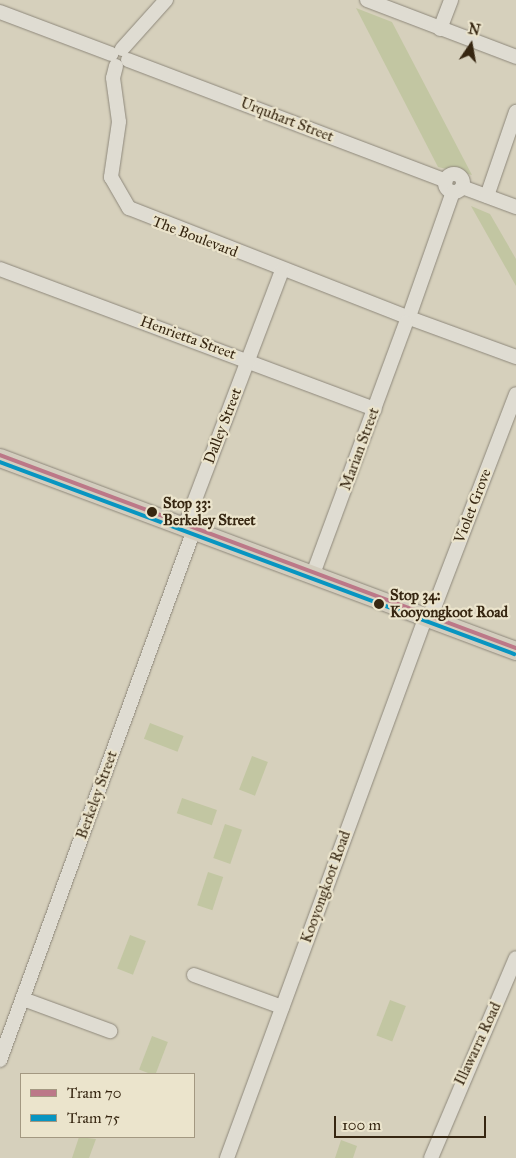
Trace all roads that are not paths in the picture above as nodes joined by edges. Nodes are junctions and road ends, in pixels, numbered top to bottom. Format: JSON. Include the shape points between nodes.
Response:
{"nodes":[{"id":1,"x":166,"y":0,"type":"edge"},
{"id":2,"x":367,"y":0,"type":"edge"},
{"id":3,"x":451,"y":0,"type":"edge"},
{"id":4,"x":0,"y":12,"type":"edge"},
{"id":5,"x":440,"y":29,"type":"junction"},
{"id":6,"x":119,"y":57,"type":"junction"},
{"id":7,"x":516,"y":58,"type":"edge"},
{"id":8,"x":516,"y":112,"type":"edge"},
{"id":9,"x":454,"y":187,"type":"junction"},
{"id":10,"x":487,"y":196,"type":"junction"},
{"id":11,"x":516,"y":207,"type":"edge"},
{"id":12,"x":0,"y":269,"type":"edge"},
{"id":13,"x":282,"y":270,"type":"junction"},
{"id":14,"x":409,"y":317,"type":"junction"},
{"id":15,"x":516,"y":357,"type":"edge"},
{"id":16,"x":248,"y":361,"type":"junction"},
{"id":17,"x":516,"y":394,"type":"edge"},
{"id":18,"x":375,"y":409,"type":"junction"},
{"id":19,"x":0,"y":458,"type":"edge"},
{"id":20,"x":189,"y":528,"type":"junction"},
{"id":21,"x":313,"y":574,"type":"junction"},
{"id":22,"x":427,"y":617,"type":"junction"},
{"id":23,"x":516,"y":650,"type":"edge"},
{"id":24,"x":516,"y":958,"type":"edge"},
{"id":25,"x":194,"y":975,"type":"dead end"},
{"id":26,"x":511,"y":986,"type":"edge"},
{"id":27,"x":23,"y":999,"type":"junction"},
{"id":28,"x":282,"y":1007,"type":"junction"},
{"id":29,"x":110,"y":1031,"type":"dead end"},
{"id":30,"x":0,"y":1060,"type":"edge"},
{"id":31,"x":227,"y":1158,"type":"edge"},
{"id":32,"x":431,"y":1158,"type":"edge"}],
"edges":[{"from":1,"to":6,"type":"street"},
{"from":2,"to":5,"type":"street"},
{"from":3,"to":5,"type":"street"},
{"from":4,"to":6,"type":"street","name":"Urquhart Street"},
{"from":5,"to":7,"type":"street"},
{"from":6,"to":9,"type":"street","name":"Urquhart Street"},
{"from":6,"to":13,"type":"street","name":"The Boulevard","via":[[113,78],[119,122],[111,177],[123,200],[145,217]]},
{"from":8,"to":10,"type":"street"},
{"from":9,"to":10,"type":"street","name":"Urquhart Street"},
{"from":9,"to":14,"type":"street","name":"Marian Street"},
{"from":10,"to":11,"type":"street","name":"Urquhart Street"},
{"from":12,"to":16,"type":"street","name":"Henrietta Street"},
{"from":13,"to":14,"type":"street","name":"The Boulevard"},
{"from":13,"to":16,"type":"street","name":"Dalley Street"},
{"from":14,"to":15,"type":"street","name":"The Boulevard"},
{"from":14,"to":18,"type":"street","name":"Marian Street"},
{"from":16,"to":18,"type":"street","name":"Henrietta Street"},
{"from":16,"to":20,"type":"street","name":"Dalley Street"},
{"from":17,"to":22,"type":"street","name":"Violet Grove","via":[[434,608]]},
{"from":18,"to":21,"type":"street","name":"Marian Street"},
{"from":19,"to":20,"type":"main road"},
{"from":20,"to":21,"type":"main road"},
{"from":20,"to":27,"type":"street","name":"Berkeley Street"},
{"from":21,"to":22,"type":"main road"},
{"from":22,"to":23,"type":"main road"},
{"from":22,"to":28,"type":"street","name":"Kooyongkoot Road"},
{"from":24,"to":26,"type":"street","name":"Illawarra Road"},
{"from":25,"to":28,"type":"street"},
{"from":26,"to":32,"type":"street","name":"Illawarra Road","via":[[454,1095]]},
{"from":27,"to":29,"type":"street"},
{"from":27,"to":30,"type":"street","name":"Berkeley Street"},
{"from":28,"to":31,"type":"street","name":"Kooyongkoot Road"}]}
